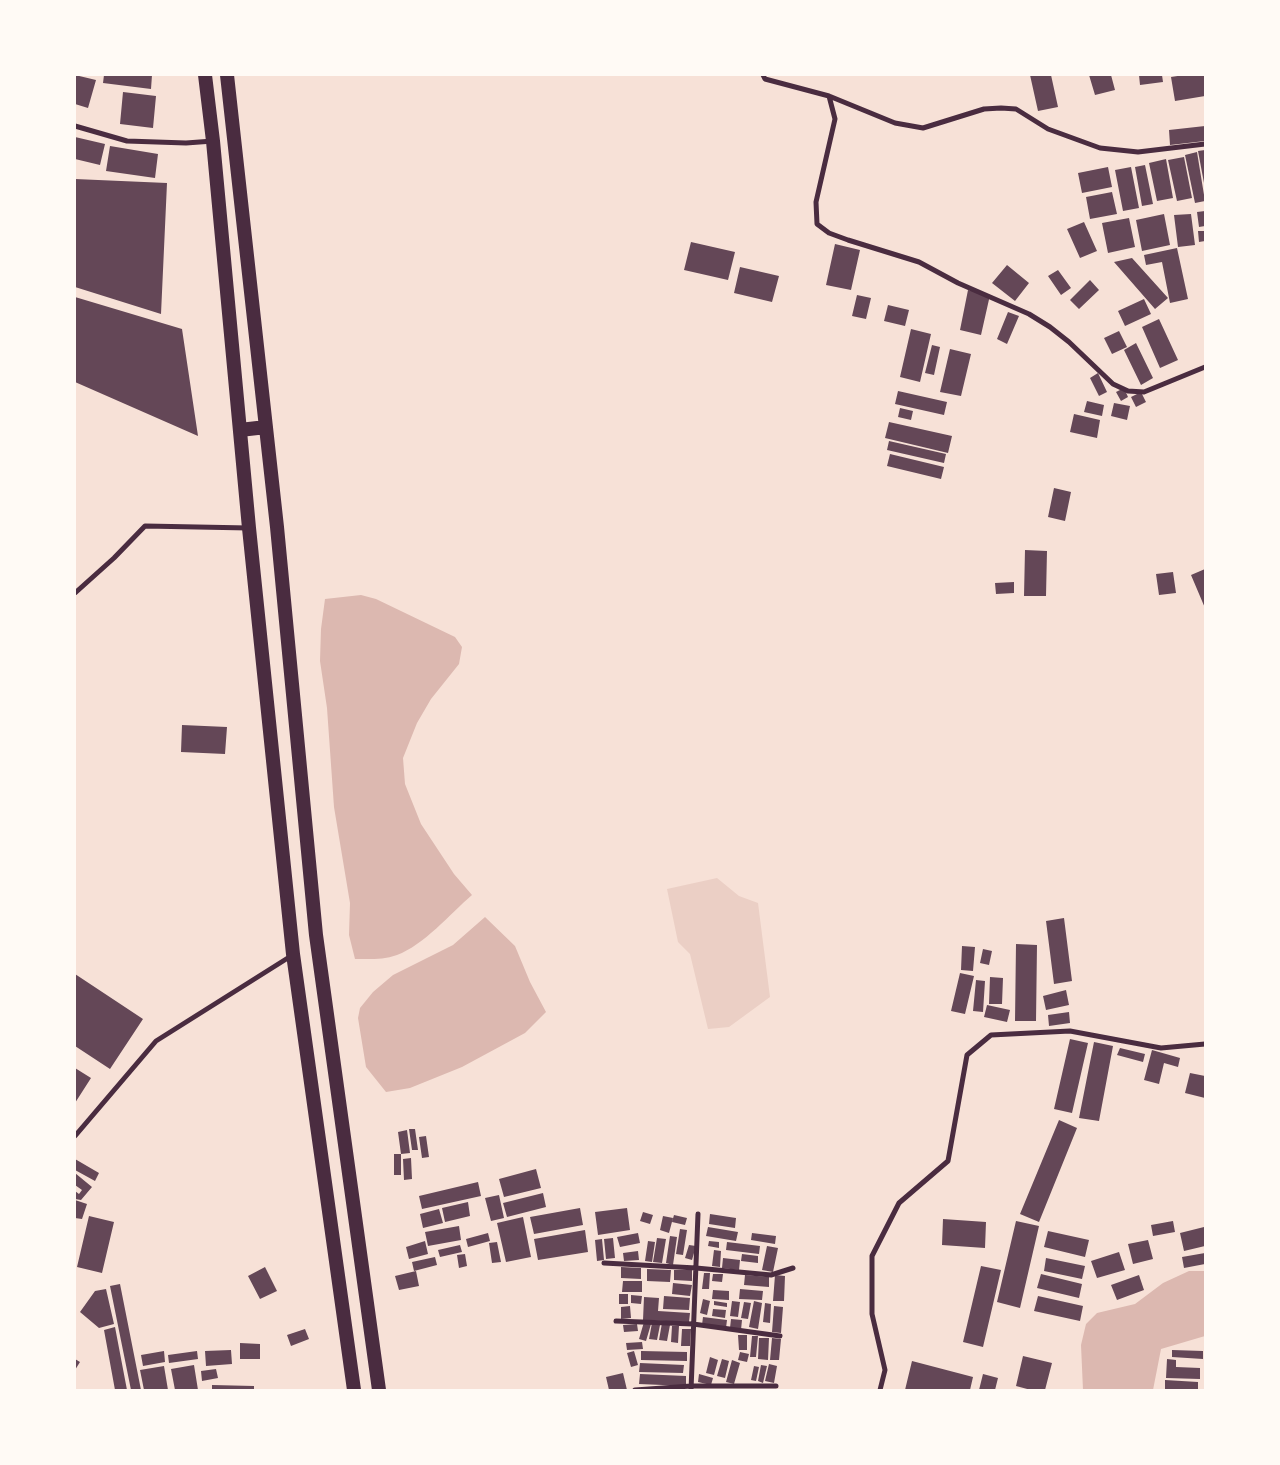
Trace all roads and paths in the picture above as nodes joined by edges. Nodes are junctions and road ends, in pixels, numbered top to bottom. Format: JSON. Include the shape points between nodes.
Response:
{"nodes":[{"id":1,"x":205,"y":75,"type":"edge"},
{"id":2,"x":227,"y":75,"type":"edge"},
{"id":3,"x":763,"y":75,"type":"edge"},
{"id":4,"x":829,"y":96,"type":"junction"},
{"id":5,"x":75,"y":126,"type":"edge"},
{"id":6,"x":213,"y":141,"type":"junction"},
{"id":7,"x":1205,"y":144,"type":"edge"},
{"id":8,"x":1205,"y":367,"type":"edge"},
{"id":9,"x":266,"y":427,"type":"junction"},
{"id":10,"x":240,"y":430,"type":"junction"},
{"id":11,"x":250,"y":528,"type":"junction"},
{"id":12,"x":75,"y":593,"type":"edge"},
{"id":13,"x":293,"y":954,"type":"junction"},
{"id":14,"x":1205,"y":1044,"type":"edge"},
{"id":15,"x":75,"y":1136,"type":"edge"},
{"id":16,"x":698,"y":1214,"type":"dead end"},
{"id":17,"x":604,"y":1263,"type":"dead end"},
{"id":18,"x":696,"y":1268,"type":"junction"},
{"id":19,"x":793,"y":1268,"type":"dead end"},
{"id":20,"x":616,"y":1321,"type":"dead end"},
{"id":21,"x":693,"y":1324,"type":"junction"},
{"id":22,"x":780,"y":1336,"type":"dead end"},
{"id":23,"x":776,"y":1386,"type":"dead end"},
{"id":24,"x":691,"y":1388,"type":"edge"},
{"id":25,"x":354,"y":1390,"type":"edge"},
{"id":26,"x":379,"y":1390,"type":"edge"},
{"id":27,"x":635,"y":1390,"type":"edge"},
{"id":28,"x":880,"y":1390,"type":"edge"}],
"edges":[{"from":1,"to":6,"type":"highway"},
{"from":2,"to":9,"type":"highway"},
{"from":3,"to":4,"type":"street","via":[[765,79]]},
{"from":4,"to":7,"type":"street","via":[[895,123],[924,128],[984,109],[1001,108],[1016,109],[1048,130],[1100,148],[1138,152]]},
{"from":4,"to":8,"type":"street","via":[[835,119],[816,202],[817,224],[824,230],[919,262],[1029,314],[1069,342],[1113,384],[1128,392],[1144,392]]},
{"from":5,"to":6,"type":"street","via":[[127,141]]},
{"from":6,"to":10,"type":"highway"},
{"from":9,"to":10,"type":"highway"},
{"from":9,"to":26,"type":"highway","via":[[316,935]]},
{"from":10,"to":11,"type":"highway"},
{"from":11,"to":12,"type":"street","via":[[145,526]]},
{"from":11,"to":13,"type":"highway"},
{"from":13,"to":15,"type":"street","via":[[156,1041]]},
{"from":13,"to":25,"type":"highway"},
{"from":14,"to":28,"type":"street","via":[[1161,1048],[1070,1031],[991,1035],[967,1055],[948,1161],[899,1204],[872,1256],[872,1314],[884,1370]]},
{"from":16,"to":18,"type":"street"},
{"from":17,"to":18,"type":"street"},
{"from":18,"to":19,"type":"street","via":[[770,1275]]},
{"from":18,"to":21,"type":"street"},
{"from":20,"to":21,"type":"street"},
{"from":21,"to":22,"type":"street"},
{"from":21,"to":24,"type":"street"},
{"from":23,"to":24,"type":"street"},
{"from":24,"to":27,"type":"street"}]}
